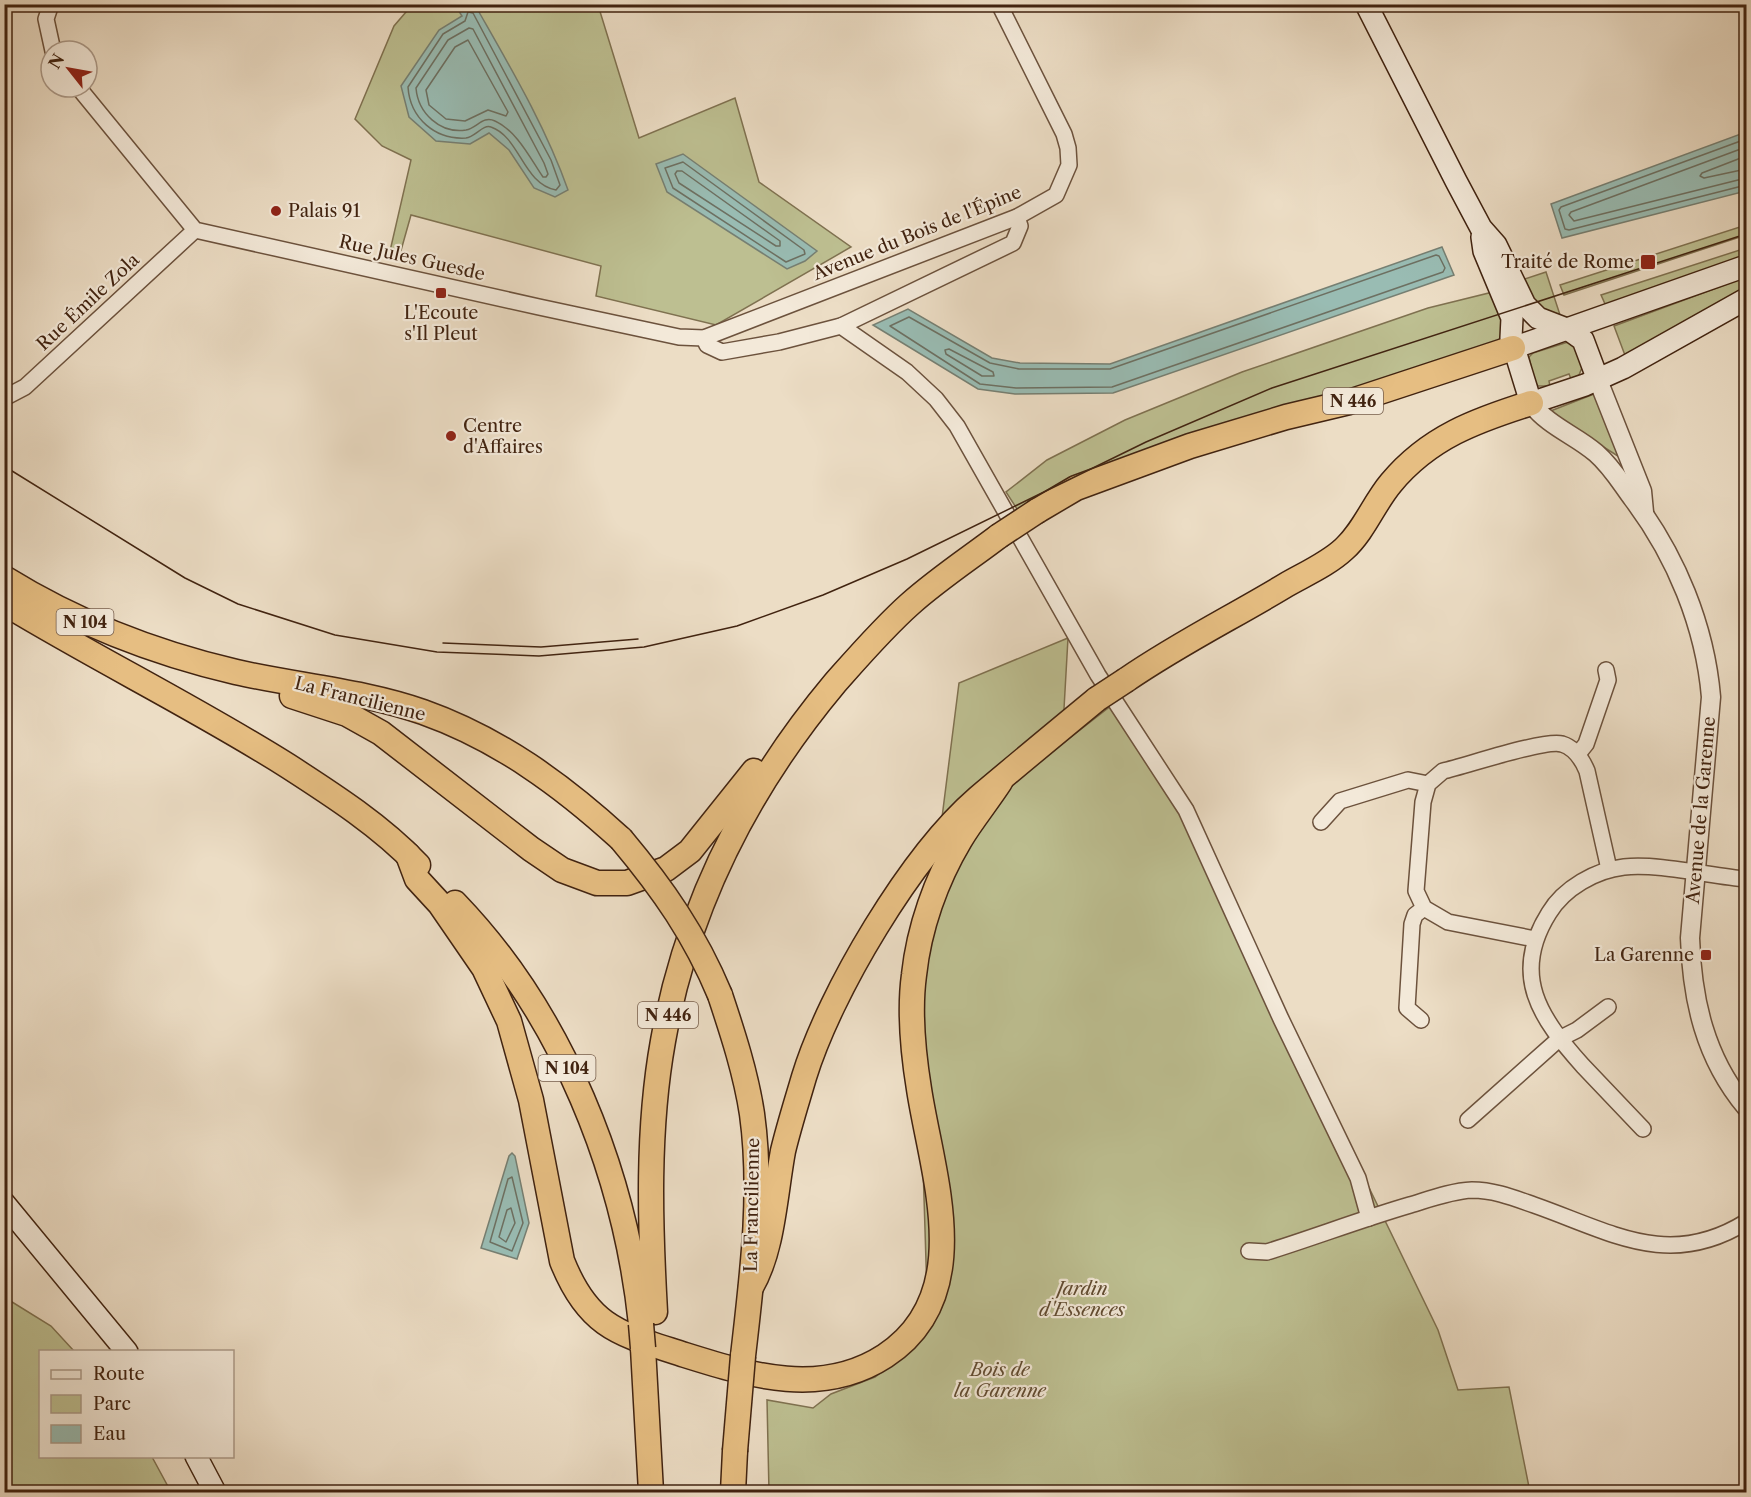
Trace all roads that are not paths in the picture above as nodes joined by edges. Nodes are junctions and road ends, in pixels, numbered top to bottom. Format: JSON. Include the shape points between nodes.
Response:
{"nodes":[{"id":1,"x":51,"y":4,"type":"edge"},
{"id":2,"x":999,"y":4,"type":"edge"},
{"id":3,"x":1366,"y":4,"type":"edge"},
{"id":4,"x":50,"y":39,"type":"edge"},
{"id":5,"x":88,"y":99,"type":"edge"},
{"id":6,"x":1017,"y":217,"type":"junction"},
{"id":7,"x":1481,"y":228,"type":"junction"},
{"id":8,"x":195,"y":230,"type":"junction"},
{"id":9,"x":1746,"y":266,"type":"edge"},
{"id":10,"x":1746,"y":298,"type":"edge"},
{"id":11,"x":797,"y":302,"type":"joint"},
{"id":12,"x":841,"y":326,"type":"junction"},
{"id":13,"x":1569,"y":330,"type":"junction"},
{"id":14,"x":704,"y":338,"type":"junction"},
{"id":15,"x":1513,"y":348,"type":"junction"},
{"id":16,"x":1598,"y":380,"type":"junction"},
{"id":17,"x":4,"y":398,"type":"edge"},
{"id":18,"x":1531,"y":403,"type":"junction"},
{"id":19,"x":1645,"y":513,"type":"junction"},
{"id":20,"x":4,"y":578,"type":"edge"},
{"id":21,"x":4,"y":603,"type":"edge"},
{"id":22,"x":1606,"y":670,"type":"dead end"},
{"id":23,"x":238,"y":672,"type":"junction"},
{"id":24,"x":792,"y":738,"type":"junction"},
{"id":25,"x":1578,"y":754,"type":"junction"},
{"id":26,"x":1000,"y":782,"type":"junction"},
{"id":27,"x":1428,"y":784,"type":"junction"},
{"id":28,"x":1321,"y":822,"type":"dead end"},
{"id":29,"x":408,"y":855,"type":"junction"},
{"id":30,"x":1609,"y":869,"type":"junction"},
{"id":31,"x":1695,"y":874,"type":"junction"},
{"id":32,"x":1746,"y":879,"type":"edge"},
{"id":33,"x":1424,"y":908,"type":"junction"},
{"id":34,"x":1535,"y":939,"type":"junction"},
{"id":35,"x":1608,"y":1006,"type":"dead end"},
{"id":36,"x":1420,"y":1020,"type":"dead end"},
{"id":37,"x":1559,"y":1039,"type":"junction"},
{"id":38,"x":1746,"y":1107,"type":"edge"},
{"id":39,"x":1468,"y":1120,"type":"dead end"},
{"id":40,"x":1643,"y":1129,"type":"dead end"},
{"id":41,"x":4,"y":1203,"type":"edge"},
{"id":42,"x":1369,"y":1218,"type":"junction"},
{"id":43,"x":1746,"y":1222,"type":"edge"},
{"id":44,"x":1249,"y":1251,"type":"dead end"},
{"id":45,"x":751,"y":1287,"type":"junction"},
{"id":46,"x":645,"y":1334,"type":"junction"},
{"id":47,"x":125,"y":1350,"type":"edge"},
{"id":48,"x":197,"y":1458,"type":"edge"},
{"id":49,"x":215,"y":1492,"type":"edge"},
{"id":50,"x":651,"y":1492,"type":"edge"},
{"id":51,"x":733,"y":1492,"type":"edge"}],
"edges":[{"from":1,"to":4,"type":"street","via":[[46,19]]},
{"from":2,"to":6,"type":"street","name":"Avenue du Bois de l'Épine","via":[[1068,148],[1069,165],[1056,195]]},
{"from":3,"to":7,"type":"main road"},
{"from":5,"to":8,"type":"street"},
{"from":6,"to":11,"type":"street","name":"Avenue du Bois de l'Épine"},
{"from":6,"to":12,"type":"street","via":[[1020,225],[1013,243]]},
{"from":7,"to":13,"type":"main road","via":[[1496,245],[1528,309]]},
{"from":7,"to":15,"type":"main road","via":[[1484,250],[1512,318]]},
{"from":8,"to":14,"type":"street","name":"Rue Jules Guesde","via":[[679,337]]},
{"from":8,"to":17,"type":"street","name":"Rue Émile Zola","via":[[25,387]]},
{"from":9,"to":13,"type":"main road"},
{"from":10,"to":16,"type":"main road"},
{"from":11,"to":14,"type":"street","name":"Rue Jules Guesde"},
{"from":12,"to":14,"type":"street","via":[[722,352],[707,345]]},
{"from":12,"to":42,"type":"street","via":[[907,372],[957,426],[1098,675],[1186,810],[1358,1178]]},
{"from":13,"to":15,"type":"main road"},
{"from":13,"to":16,"type":"main road","via":[[1583,340]]},
{"from":15,"to":18,"type":"main road"},
{"from":15,"to":24,"type":"highway","number":"N 446","bridge":true,"via":[[1349,402],[1191,446],[1076,489],[999,536],[909,604],[862,652]]},
{"from":16,"to":18,"type":"main road"},
{"from":16,"to":19,"type":"street","via":[[1642,491]]},
{"from":18,"to":19,"type":"street","via":[[1541,417],[1596,452],[1616,472]]},
{"from":18,"to":26,"type":"highway","bridge":true,"via":[[1470,423],[1443,439],[1391,483],[1344,549],[1168,651],[1097,699]]},
{"from":19,"to":31,"type":"street","name":"Avenue de la Garenne","via":[[1687,596],[1699,626],[1708,669],[1707,754]]},
{"from":20,"to":23,"type":"highway","name":"La Francilienne","number":"N 104","via":[[86,622],[171,654]]},
{"from":21,"to":29,"type":"highway","number":"N 104","via":[[269,754],[344,804]]},
{"from":22,"to":25,"type":"street","via":[[1608,680],[1586,744]]},
{"from":23,"to":24,"type":"highway","via":[[257,687],[315,702],[381,733],[531,849],[562,870],[597,883],[627,883],[666,869],[690,851],[769,751]]},
{"from":23,"to":45,"type":"highway","name":"La Francilienne","number":"N 104","bridge":true,"via":[[379,700],[458,727],[526,762],[557,783],[621,839],[692,934],[720,995],[744,1076],[755,1147]]},
{"from":24,"to":46,"type":"highway","number":"N 446","via":[[727,845],[702,901],[676,980],[662,1043],[653,1137],[650,1233],[655,1320]]},
{"from":25,"to":27,"type":"street","via":[[1563,744],[1553,743],[1443,771]]},
{"from":25,"to":30,"type":"street","via":[[1587,771]]},
{"from":26,"to":29,"type":"highway","via":[[961,837],[944,869],[920,940],[914,974],[912,1009],[918,1088],[942,1228],[939,1275],[920,1318],[890,1352],[856,1372],[806,1381],[709,1362],[631,1338],[610,1328],[583,1301],[562,1261],[531,1100],[509,1021],[484,968],[440,904],[417,879]]},
{"from":26,"to":45,"type":"highway","via":[[978,798],[940,838],[879,923],[847,979],[806,1073],[784,1149],[762,1268]]},
{"from":27,"to":28,"type":"street","via":[[1408,780],[1340,801]]},
{"from":27,"to":33,"type":"street","via":[[1416,891]]},
{"from":29,"to":46,"type":"highway","number":"N 104","via":[[477,926],[528,996],[556,1047],[590,1119],[617,1194]]},
{"from":30,"to":31,"type":"street","via":[[1646,867]]},
{"from":30,"to":34,"type":"street","via":[[1591,876],[1563,896]]},
{"from":31,"to":32,"type":"street"},
{"from":31,"to":38,"type":"street","name":"Avenue de la Garenne","via":[[1690,938],[1702,1030],[1712,1054]]},
{"from":33,"to":34,"type":"street","via":[[1448,922]]},
{"from":33,"to":36,"type":"street","via":[[1412,924],[1407,1008]]},
{"from":34,"to":37,"type":"street","via":[[1531,962],[1534,995]]},
{"from":35,"to":37,"type":"street"},
{"from":37,"to":39,"type":"street"},
{"from":37,"to":40,"type":"street"},
{"from":41,"to":47,"type":"main road"},
{"from":42,"to":43,"type":"street","via":[[1461,1191],[1496,1193],[1627,1238],[1678,1247],[1724,1236]]},
{"from":42,"to":44,"type":"street","via":[[1267,1252]]},
{"from":45,"to":51,"type":"highway","name":"La Francilienne","number":"N 104","bridge":true},
{"from":46,"to":50,"type":"highway","number":"N 104"},
{"from":48,"to":49,"type":"main road"}]}
